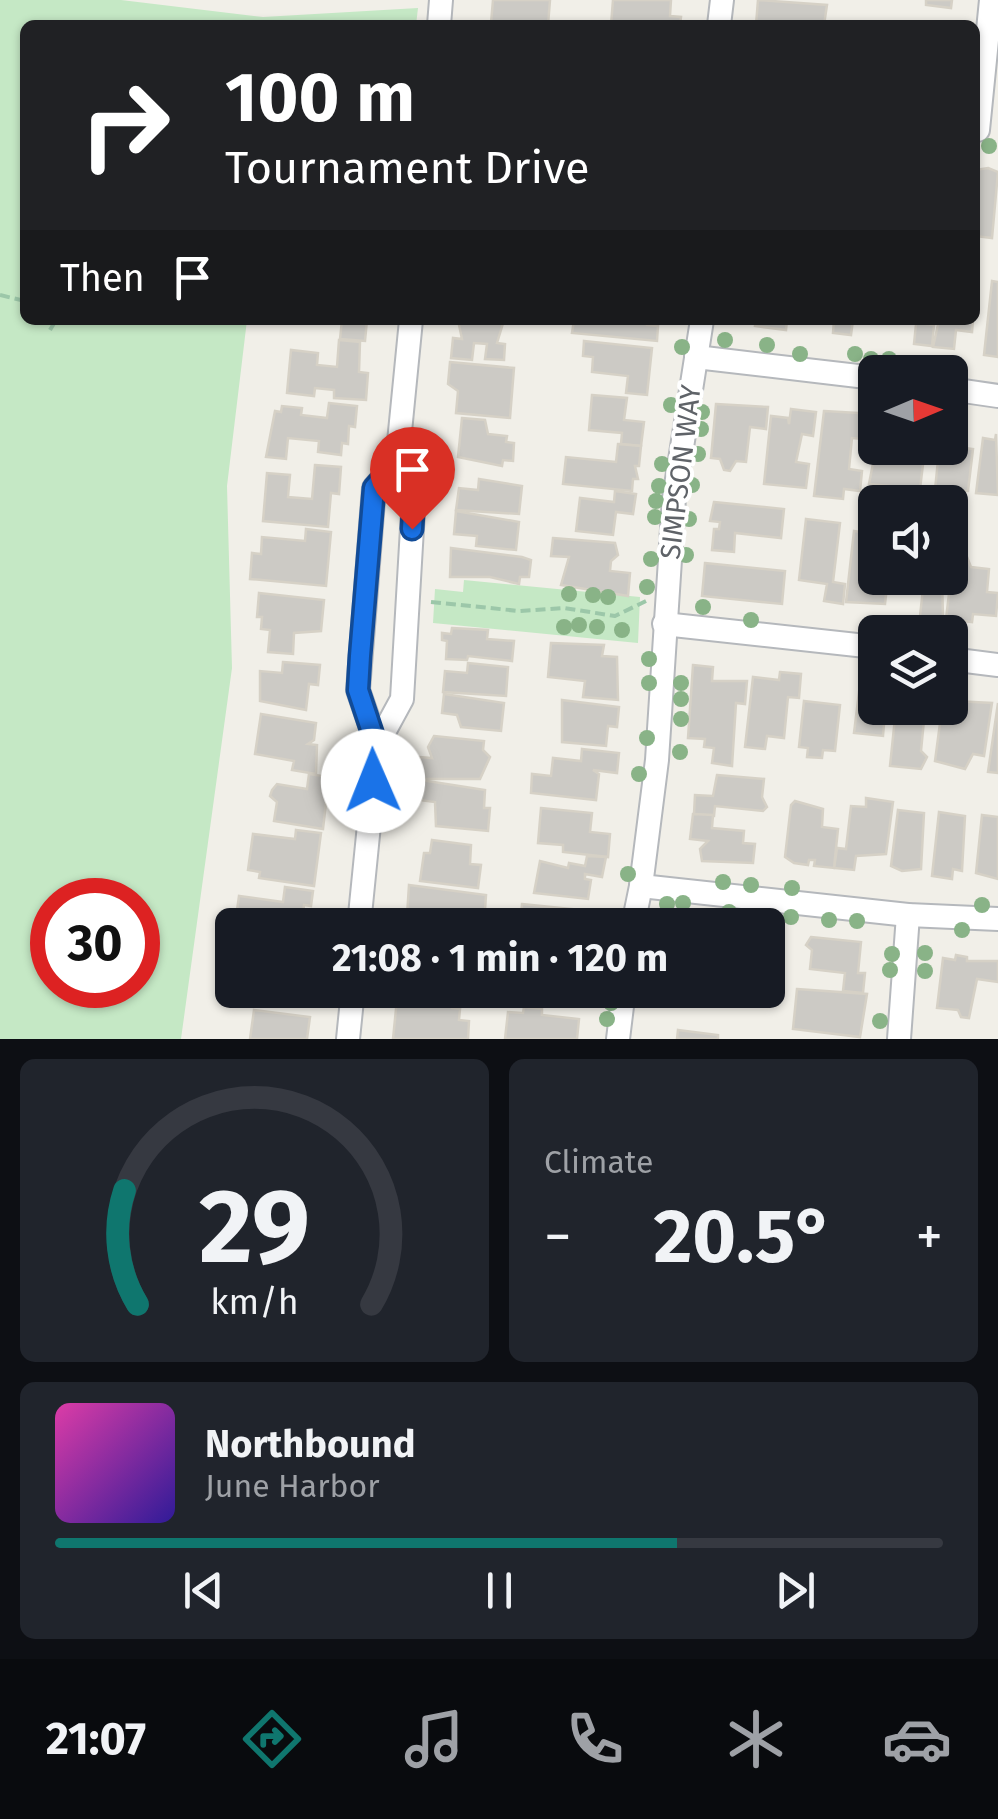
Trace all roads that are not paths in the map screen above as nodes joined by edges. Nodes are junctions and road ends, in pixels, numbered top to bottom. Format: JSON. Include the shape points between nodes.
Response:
{"nodes":[{"id":1,"x":991,"y":0,"type":"edge"},
{"id":2,"x":984,"y":130,"type":"edge"},
{"id":3,"x":411,"y":325,"type":"edge"},
{"id":4,"x":701,"y":325,"type":"edge"},
{"id":5,"x":696,"y":356,"type":"junction"},
{"id":6,"x":858,"y":376,"type":"edge"},
{"id":7,"x":968,"y":392,"type":"edge"},
{"id":8,"x":998,"y":396,"type":"edge"},
{"id":9,"x":397,"y":462,"type":"junction"},
{"id":10,"x":665,"y":613,"type":"junction"},
{"id":11,"x":858,"y":644,"type":"edge"},
{"id":12,"x":968,"y":661,"type":"edge"},
{"id":13,"x":998,"y":665,"type":"edge"},
{"id":14,"x":376,"y":744,"type":"junction"},
{"id":15,"x":642,"y":886,"type":"junction"},
{"id":16,"x":361,"y":908,"type":"edge"},
{"id":17,"x":637,"y":908,"type":"edge"},
{"id":18,"x":908,"y":915,"type":"junction"},
{"id":19,"x":998,"y":919,"type":"edge"},
{"id":20,"x":351,"y":1008,"type":"edge"},
{"id":21,"x":622,"y":1008,"type":"edge"},
{"id":22,"x":348,"y":1039,"type":"edge"},
{"id":23,"x":618,"y":1039,"type":"edge"},
{"id":24,"x":899,"y":1039,"type":"edge"}],
"edges":[{"from":1,"to":2,"type":"street"},
{"from":3,"to":9,"type":"street"},
{"from":4,"to":5,"type":"street","name":"SIMPSON WAY"},
{"from":5,"to":6,"type":"street"},
{"from":5,"to":10,"type":"street","name":"SIMPSON WAY"},
{"from":7,"to":8,"type":"street"},
{"from":9,"to":14,"type":"street","via":[[414,494],[402,699]]},
{"from":9,"to":14,"type":"street","via":[[374,488],[358,690]]},
{"from":10,"to":11,"type":"street"},
{"from":10,"to":15,"type":"street","name":"SIMPSON WAY"},
{"from":12,"to":13,"type":"street"},
{"from":14,"to":16,"type":"street"},
{"from":15,"to":17,"type":"street","name":"SIMPSON WAY"},
{"from":15,"to":18,"type":"street"},
{"from":18,"to":19,"type":"street"},
{"from":18,"to":24,"type":"street"},
{"from":20,"to":22,"type":"street"},
{"from":21,"to":23,"type":"street"}]}
